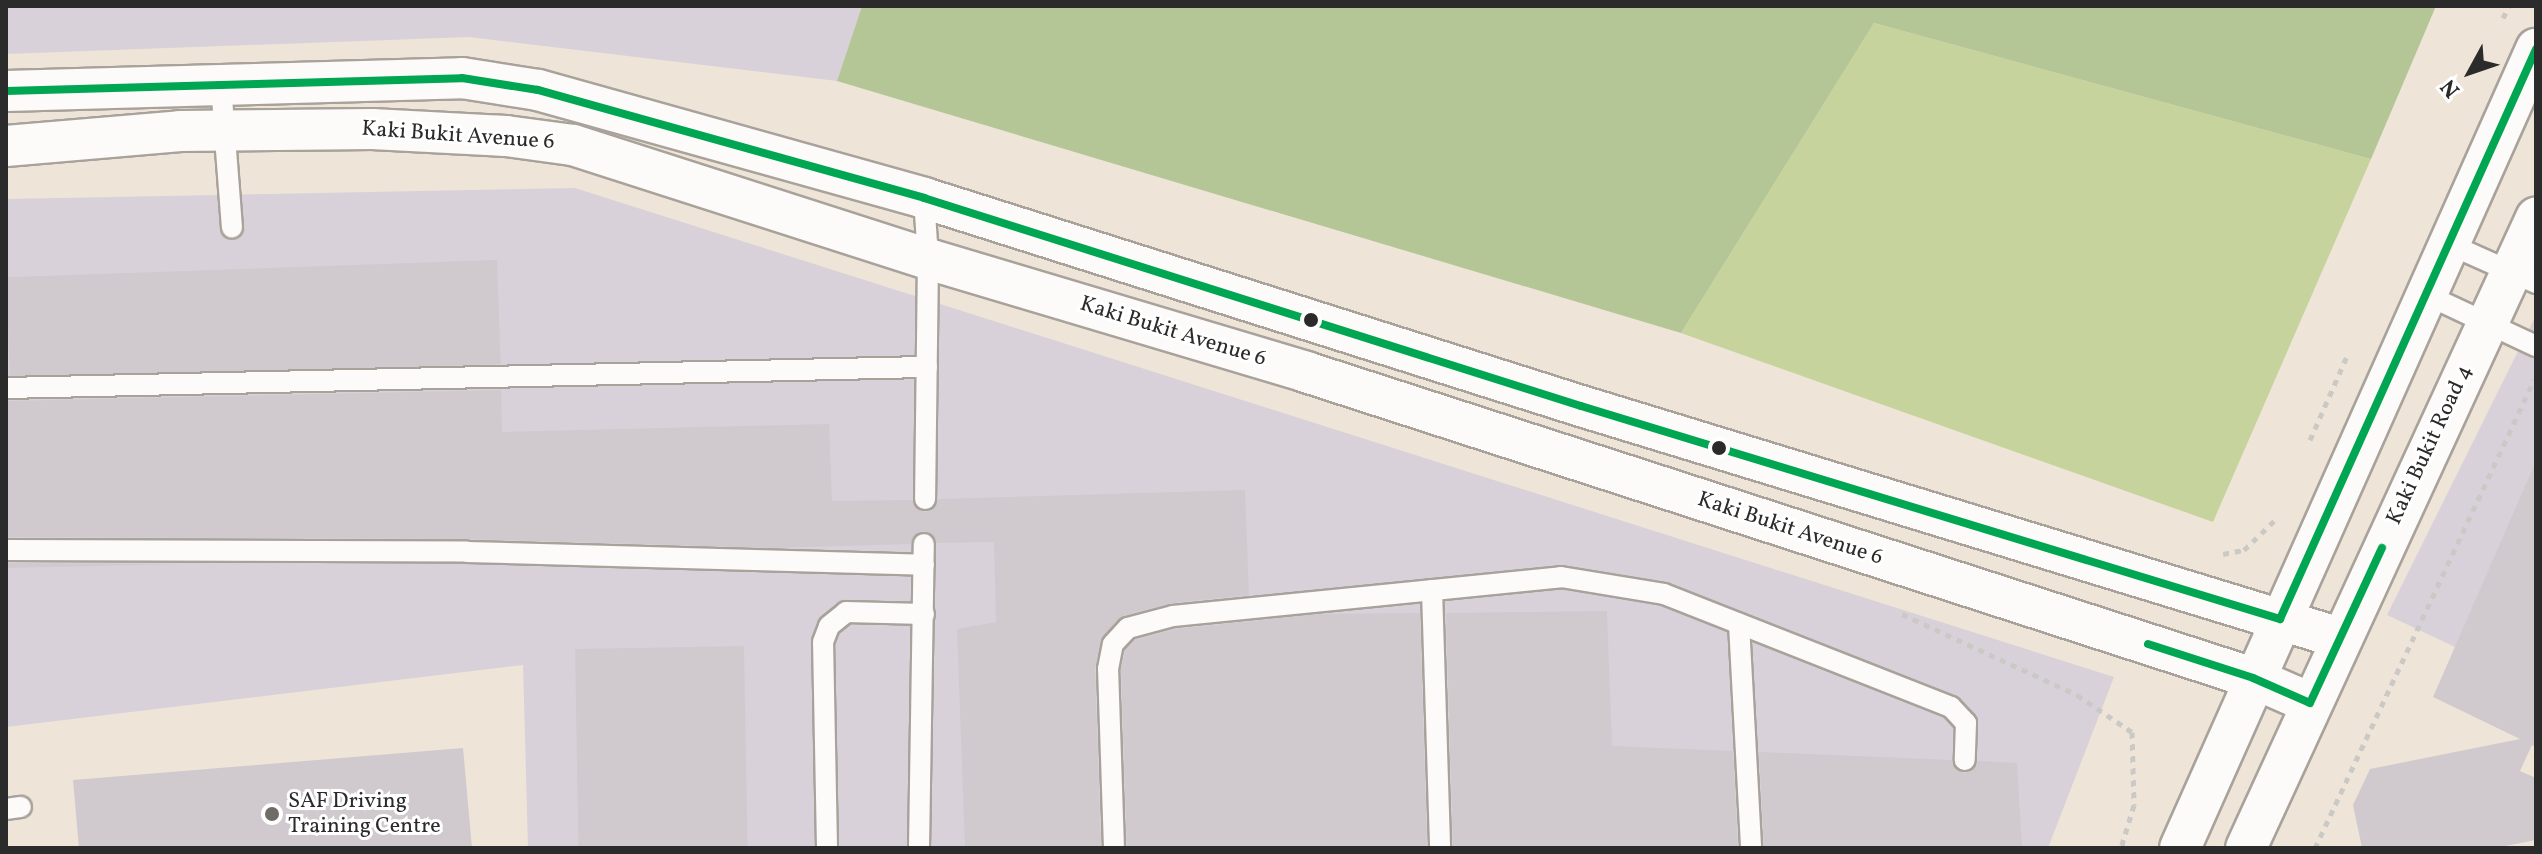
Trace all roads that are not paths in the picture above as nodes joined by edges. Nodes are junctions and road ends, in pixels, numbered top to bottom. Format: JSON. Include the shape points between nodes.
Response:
{"nodes":[{"id":1,"x":2536,"y":49,"type":"edge"},
{"id":2,"x":221,"y":85,"type":"junction"},
{"id":3,"x":6,"y":91,"type":"edge"},
{"id":4,"x":225,"y":129,"type":"junction"},
{"id":5,"x":6,"y":146,"type":"edge"},
{"id":6,"x":924,"y":198,"type":"junction"},
{"id":7,"x":2536,"y":218,"type":"edge"},
{"id":8,"x":232,"y":228,"type":"dead end"},
{"id":9,"x":2451,"y":245,"type":"junction"},
{"id":10,"x":928,"y":259,"type":"junction"},
{"id":11,"x":2524,"y":277,"type":"edge"},
{"id":12,"x":2427,"y":295,"type":"junction"},
{"id":13,"x":2487,"y":322,"type":"junction"},
{"id":14,"x":2536,"y":346,"type":"edge"},
{"id":15,"x":927,"y":367,"type":"junction"},
{"id":16,"x":6,"y":388,"type":"edge"},
{"id":17,"x":925,"y":499,"type":"dead end"},
{"id":18,"x":924,"y":544,"type":"dead end"},
{"id":19,"x":6,"y":550,"type":"edge"},
{"id":20,"x":924,"y":565,"type":"junction"},
{"id":21,"x":1432,"y":590,"type":"junction"},
{"id":22,"x":924,"y":614,"type":"junction"},
{"id":23,"x":2280,"y":619,"type":"junction"},
{"id":24,"x":1739,"y":624,"type":"junction"},
{"id":25,"x":2340,"y":638,"type":"junction"},
{"id":26,"x":2253,"y":678,"type":"junction"},
{"id":27,"x":2310,"y":703,"type":"junction"},
{"id":28,"x":1965,"y":760,"type":"dead end"},
{"id":29,"x":827,"y":848,"type":"edge"},
{"id":30,"x":919,"y":848,"type":"edge"},
{"id":31,"x":1114,"y":848,"type":"edge"},
{"id":32,"x":1440,"y":848,"type":"edge"},
{"id":33,"x":1751,"y":848,"type":"edge"},
{"id":34,"x":2180,"y":848,"type":"edge"},
{"id":35,"x":2246,"y":848,"type":"edge"}],
"edges":[{"from":1,"to":9,"type":"street"},
{"from":2,"to":3,"type":"street"},
{"from":2,"to":4,"type":"lane"},
{"from":2,"to":6,"type":"street","via":[[462,78],[538,90]]},
{"from":4,"to":5,"type":"street","name":"Kaki Bukit Avenue 6"},
{"from":4,"to":8,"type":"lane"},
{"from":4,"to":10,"type":"street","name":"Kaki Bukit Avenue 6","via":[[372,129],[573,145]]},
{"from":6,"to":10,"type":"lane"},
{"from":6,"to":23,"type":"street"},
{"from":7,"to":11,"type":"street","name":"Kaki Bukit Road 4"},
{"from":9,"to":11,"type":"lane"},
{"from":9,"to":12,"type":"street"},
{"from":10,"to":15,"type":"lane"},
{"from":10,"to":26,"type":"street","name":"Kaki Bukit Avenue 6","via":[[1306,372]]},
{"from":11,"to":13,"type":"street","name":"Kaki Bukit Road 4"},
{"from":12,"to":13,"type":"lane"},
{"from":12,"to":23,"type":"street"},
{"from":13,"to":14,"type":"lane"},
{"from":13,"to":25,"type":"street","name":"Kaki Bukit Road 4"},
{"from":15,"to":16,"type":"lane"},
{"from":15,"to":17,"type":"lane"},
{"from":18,"to":20,"type":"lane"},
{"from":19,"to":20,"type":"lane","via":[[467,552]]},
{"from":20,"to":22,"type":"lane"},
{"from":21,"to":24,"type":"lane","via":[[1561,577],[1664,594]]},
{"from":21,"to":31,"type":"lane","via":[[1173,616],[1128,628],[1113,644],[1108,669]]},
{"from":21,"to":32,"type":"lane"},
{"from":22,"to":29,"type":"lane","via":[[846,612],[829,626],[823,642]]},
{"from":22,"to":30,"type":"lane"},
{"from":23,"to":25,"type":"street"},
{"from":23,"to":26,"type":"street"},
{"from":24,"to":28,"type":"lane","via":[[1951,707],[1966,723]]},
{"from":24,"to":33,"type":"lane"},
{"from":25,"to":27,"type":"street","name":"Kaki Bukit Road 4"},
{"from":26,"to":27,"type":"street","name":"Kaki Bukit Avenue 6"},
{"from":26,"to":34,"type":"street"},
{"from":27,"to":35,"type":"street","name":"Kaki Bukit Road 4"}]}
